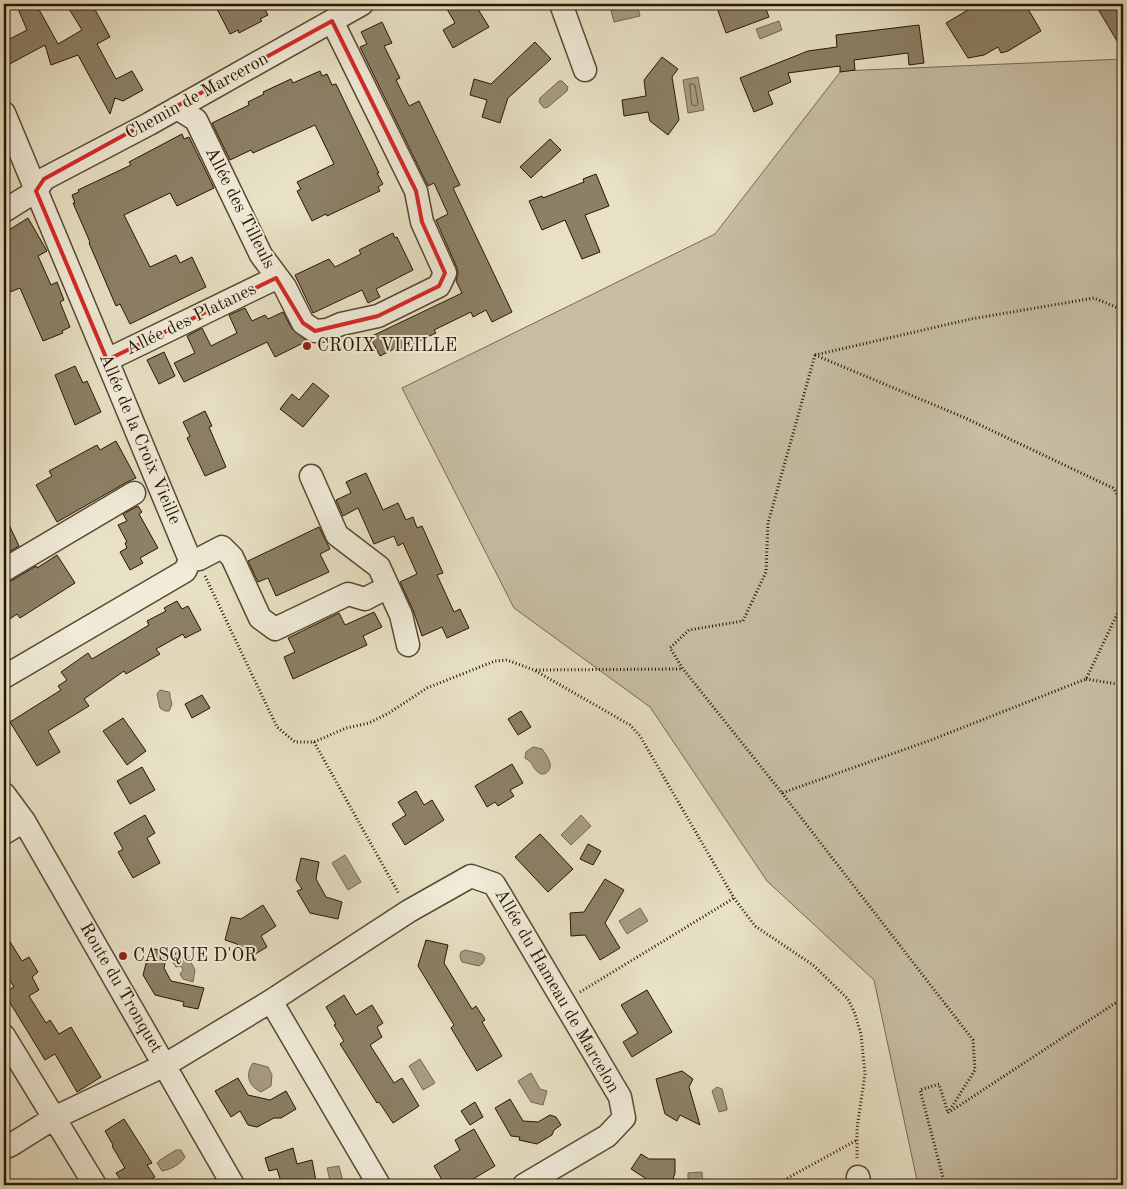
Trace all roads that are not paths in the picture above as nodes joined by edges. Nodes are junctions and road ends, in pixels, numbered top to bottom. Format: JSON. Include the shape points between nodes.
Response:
{"nodes":[{"id":1,"x":362,"y":4,"type":"edge"},
{"id":2,"x":561,"y":4,"type":"edge"},
{"id":3,"x":332,"y":21,"type":"junction"},
{"id":4,"x":585,"y":70,"type":"dead end"},
{"id":5,"x":177,"y":108,"type":"junction"},
{"id":6,"x":4,"y":113,"type":"edge"},
{"id":7,"x":36,"y":191,"type":"junction"},
{"id":8,"x":4,"y":211,"type":"edge"},
{"id":9,"x":276,"y":278,"type":"junction"},
{"id":10,"x":107,"y":360,"type":"junction"},
{"id":11,"x":311,"y":476,"type":"dead end"},
{"id":12,"x":134,"y":493,"type":"dead end"},
{"id":13,"x":190,"y":560,"type":"junction"},
{"id":14,"x":4,"y":570,"type":"edge"},
{"id":15,"x":388,"y":587,"type":"junction"},
{"id":16,"x":408,"y":645,"type":"dead end"},
{"id":17,"x":4,"y":677,"type":"edge"},
{"id":18,"x":4,"y":794,"type":"edge"},
{"id":19,"x":24,"y":821,"type":"junction"},
{"id":20,"x":4,"y":833,"type":"edge"},
{"id":21,"x":271,"y":1001,"type":"junction"},
{"id":22,"x":4,"y":1036,"type":"edge"},
{"id":23,"x":165,"y":1065,"type":"junction"},
{"id":24,"x":54,"y":1118,"type":"junction"},
{"id":25,"x":4,"y":1148,"type":"edge"},
{"id":26,"x":95,"y":1185,"type":"edge"},
{"id":27,"x":233,"y":1185,"type":"edge"},
{"id":28,"x":379,"y":1185,"type":"edge"},
{"id":29,"x":524,"y":1185,"type":"edge"}],
"edges":[{"from":1,"to":3,"type":"street","name":"Chemin de Marceron"},
{"from":2,"to":4,"type":"street"},
{"from":3,"to":5,"type":"street","name":"Chemin de Marceron"},
{"from":3,"to":9,"type":"street","name":"Allée des Tilleuls","via":[[416,191],[422,222],[445,273],[439,286],[378,316],[315,331],[303,323],[285,287]]},
{"from":5,"to":7,"type":"street","name":"Chemin de Marceron","via":[[44,179]]},
{"from":5,"to":9,"type":"street","name":"Allée des Tilleuls","via":[[196,120],[261,255]]},
{"from":6,"to":7,"type":"street","name":"Allée de la Croix Vieille"},
{"from":7,"to":8,"type":"street","name":"Chemin de Marceron"},
{"from":7,"to":10,"type":"street","name":"Allée de la Croix Vieille"},
{"from":9,"to":10,"type":"street","name":"Allée des Platanes"},
{"from":10,"to":13,"type":"street","name":"Allée de la Croix Vieille"},
{"from":11,"to":15,"type":"street","via":[[337,535],[379,566]]},
{"from":12,"to":14,"type":"street"},
{"from":13,"to":15,"type":"street","via":[[222,547],[232,557],[260,618],[275,629],[348,594],[365,599]]},
{"from":13,"to":17,"type":"street","via":[[185,571]]},
{"from":15,"to":16,"type":"street","via":[[401,615]]},
{"from":18,"to":19,"type":"street","name":"Route du Tronquet"},
{"from":19,"to":20,"type":"street"},
{"from":19,"to":23,"type":"street","name":"Route du Tronquet"},
{"from":21,"to":23,"type":"street","name":"Allée du Hameau de Marcelon"},
{"from":21,"to":28,"type":"street"},
{"from":21,"to":29,"type":"street","name":"Allée du Hameau de Marcelon","via":[[408,911],[471,876],[494,884],[620,1096],[624,1118],[607,1136]]},
{"from":22,"to":24,"type":"street"},
{"from":23,"to":24,"type":"street","name":"Allée du Hameau de Marcelon"},
{"from":23,"to":27,"type":"street","name":"Route du Tronquet"},
{"from":24,"to":25,"type":"street","name":"Allée du Hameau de Marcelon"},
{"from":24,"to":26,"type":"street"}]}
